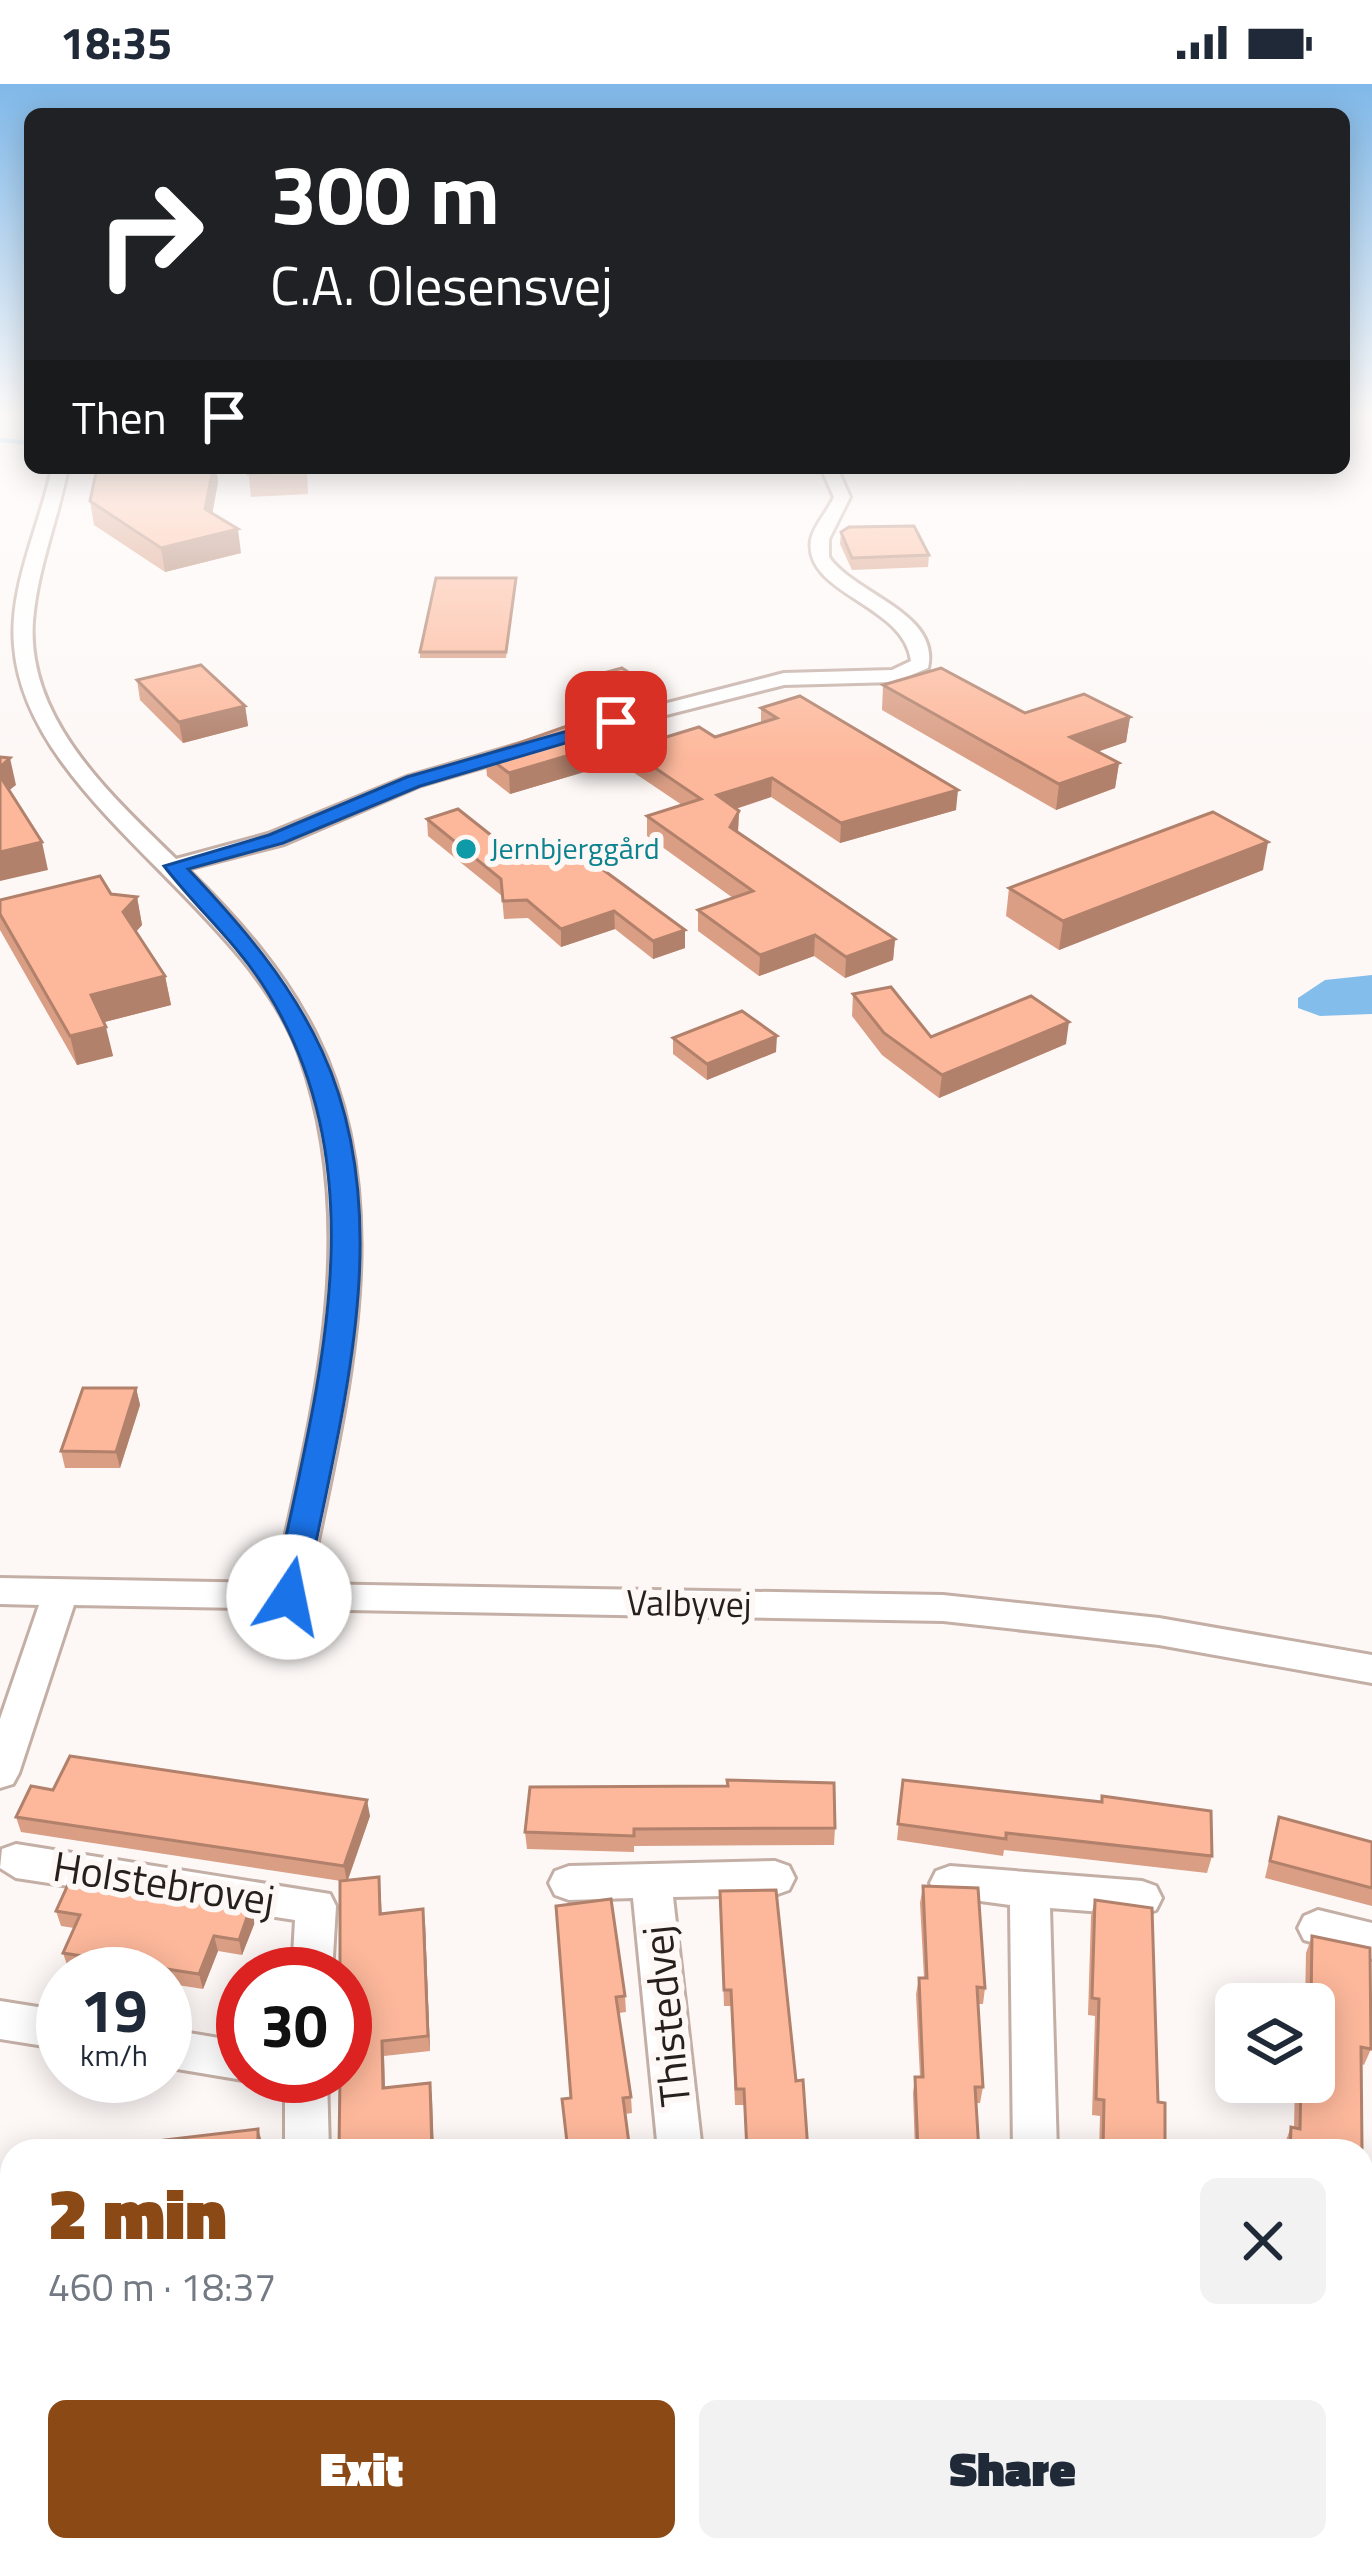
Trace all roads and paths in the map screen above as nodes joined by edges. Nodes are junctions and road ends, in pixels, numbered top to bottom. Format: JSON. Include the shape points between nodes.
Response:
{"nodes":[{"id":1,"x":44,"y":529,"type":"edge"},
{"id":2,"x":826,"y":529,"type":"edge"},
{"id":3,"x":921,"y":664,"type":"junction"},
{"id":4,"x":12,"y":665,"type":"edge"},
{"id":5,"x":942,"y":681,"type":"edge"},
{"id":6,"x":174,"y":866,"type":"junction"},
{"id":7,"x":0,"y":1591,"type":"edge"},
{"id":8,"x":61,"y":1592,"type":"junction"},
{"id":9,"x":289,"y":1597,"type":"junction"},
{"id":10,"x":1372,"y":1670,"type":"edge"},
{"id":11,"x":0,"y":1773,"type":"edge"},
{"id":12,"x":16,"y":1861,"type":"dead end"},
{"id":13,"x":775,"y":1878,"type":"dead end"},
{"id":14,"x":651,"y":1881,"type":"junction"},
{"id":15,"x":569,"y":1883,"type":"dead end"},
{"id":16,"x":950,"y":1883,"type":"edge"},
{"id":17,"x":1030,"y":1889,"type":"junction"},
{"id":18,"x":1142,"y":1898,"type":"dead end"},
{"id":19,"x":1318,"y":1928,"type":"dead end"},
{"id":20,"x":1372,"y":1941,"type":"edge"},
{"id":21,"x":314,"y":1947,"type":"edge"},
{"id":22,"x":0,"y":2020,"type":"edge"},
{"id":23,"x":36,"y":2026,"type":"edge"},
{"id":24,"x":306,"y":2103,"type":"edge"},
{"id":25,"x":307,"y":2139,"type":"edge"},
{"id":26,"x":679,"y":2139,"type":"edge"},
{"id":27,"x":1035,"y":2139,"type":"edge"}],
"edges":[{"from":1,"to":4,"type":"street"},
{"from":2,"to":3,"type":"street","via":[[822,555],[848,586],[914,630]]},
{"from":3,"to":5,"type":"street"},
{"from":3,"to":6,"type":"street","via":[[895,676],[784,679],[731,692],[413,782],[276,839]]},
{"from":4,"to":6,"type":"street","via":[[57,737]]},
{"from":6,"to":9,"type":"street","via":[[279,992],[312,1053],[334,1126],[346,1219],[345,1315]]},
{"from":7,"to":8,"type":"street","name":"Valbyvej"},
{"from":8,"to":9,"type":"street","name":"Valbyvej"},
{"from":8,"to":11,"type":"street"},
{"from":9,"to":10,"type":"street","name":"Valbyvej","via":[[944,1608],[1223,1638]]},
{"from":12,"to":21,"type":"street","name":"Holstebrovej","via":[[316,1906]]},
{"from":13,"to":14,"type":"street","name":"Thistedvej"},
{"from":14,"to":15,"type":"street","name":"Thistedvej"},
{"from":14,"to":26,"type":"street","name":"Thistedvej"},
{"from":16,"to":17,"type":"street"},
{"from":17,"to":18,"type":"street"},
{"from":17,"to":27,"type":"street"},
{"from":19,"to":20,"type":"street"},
{"from":22,"to":23,"type":"street"},
{"from":24,"to":25,"type":"street"}]}
